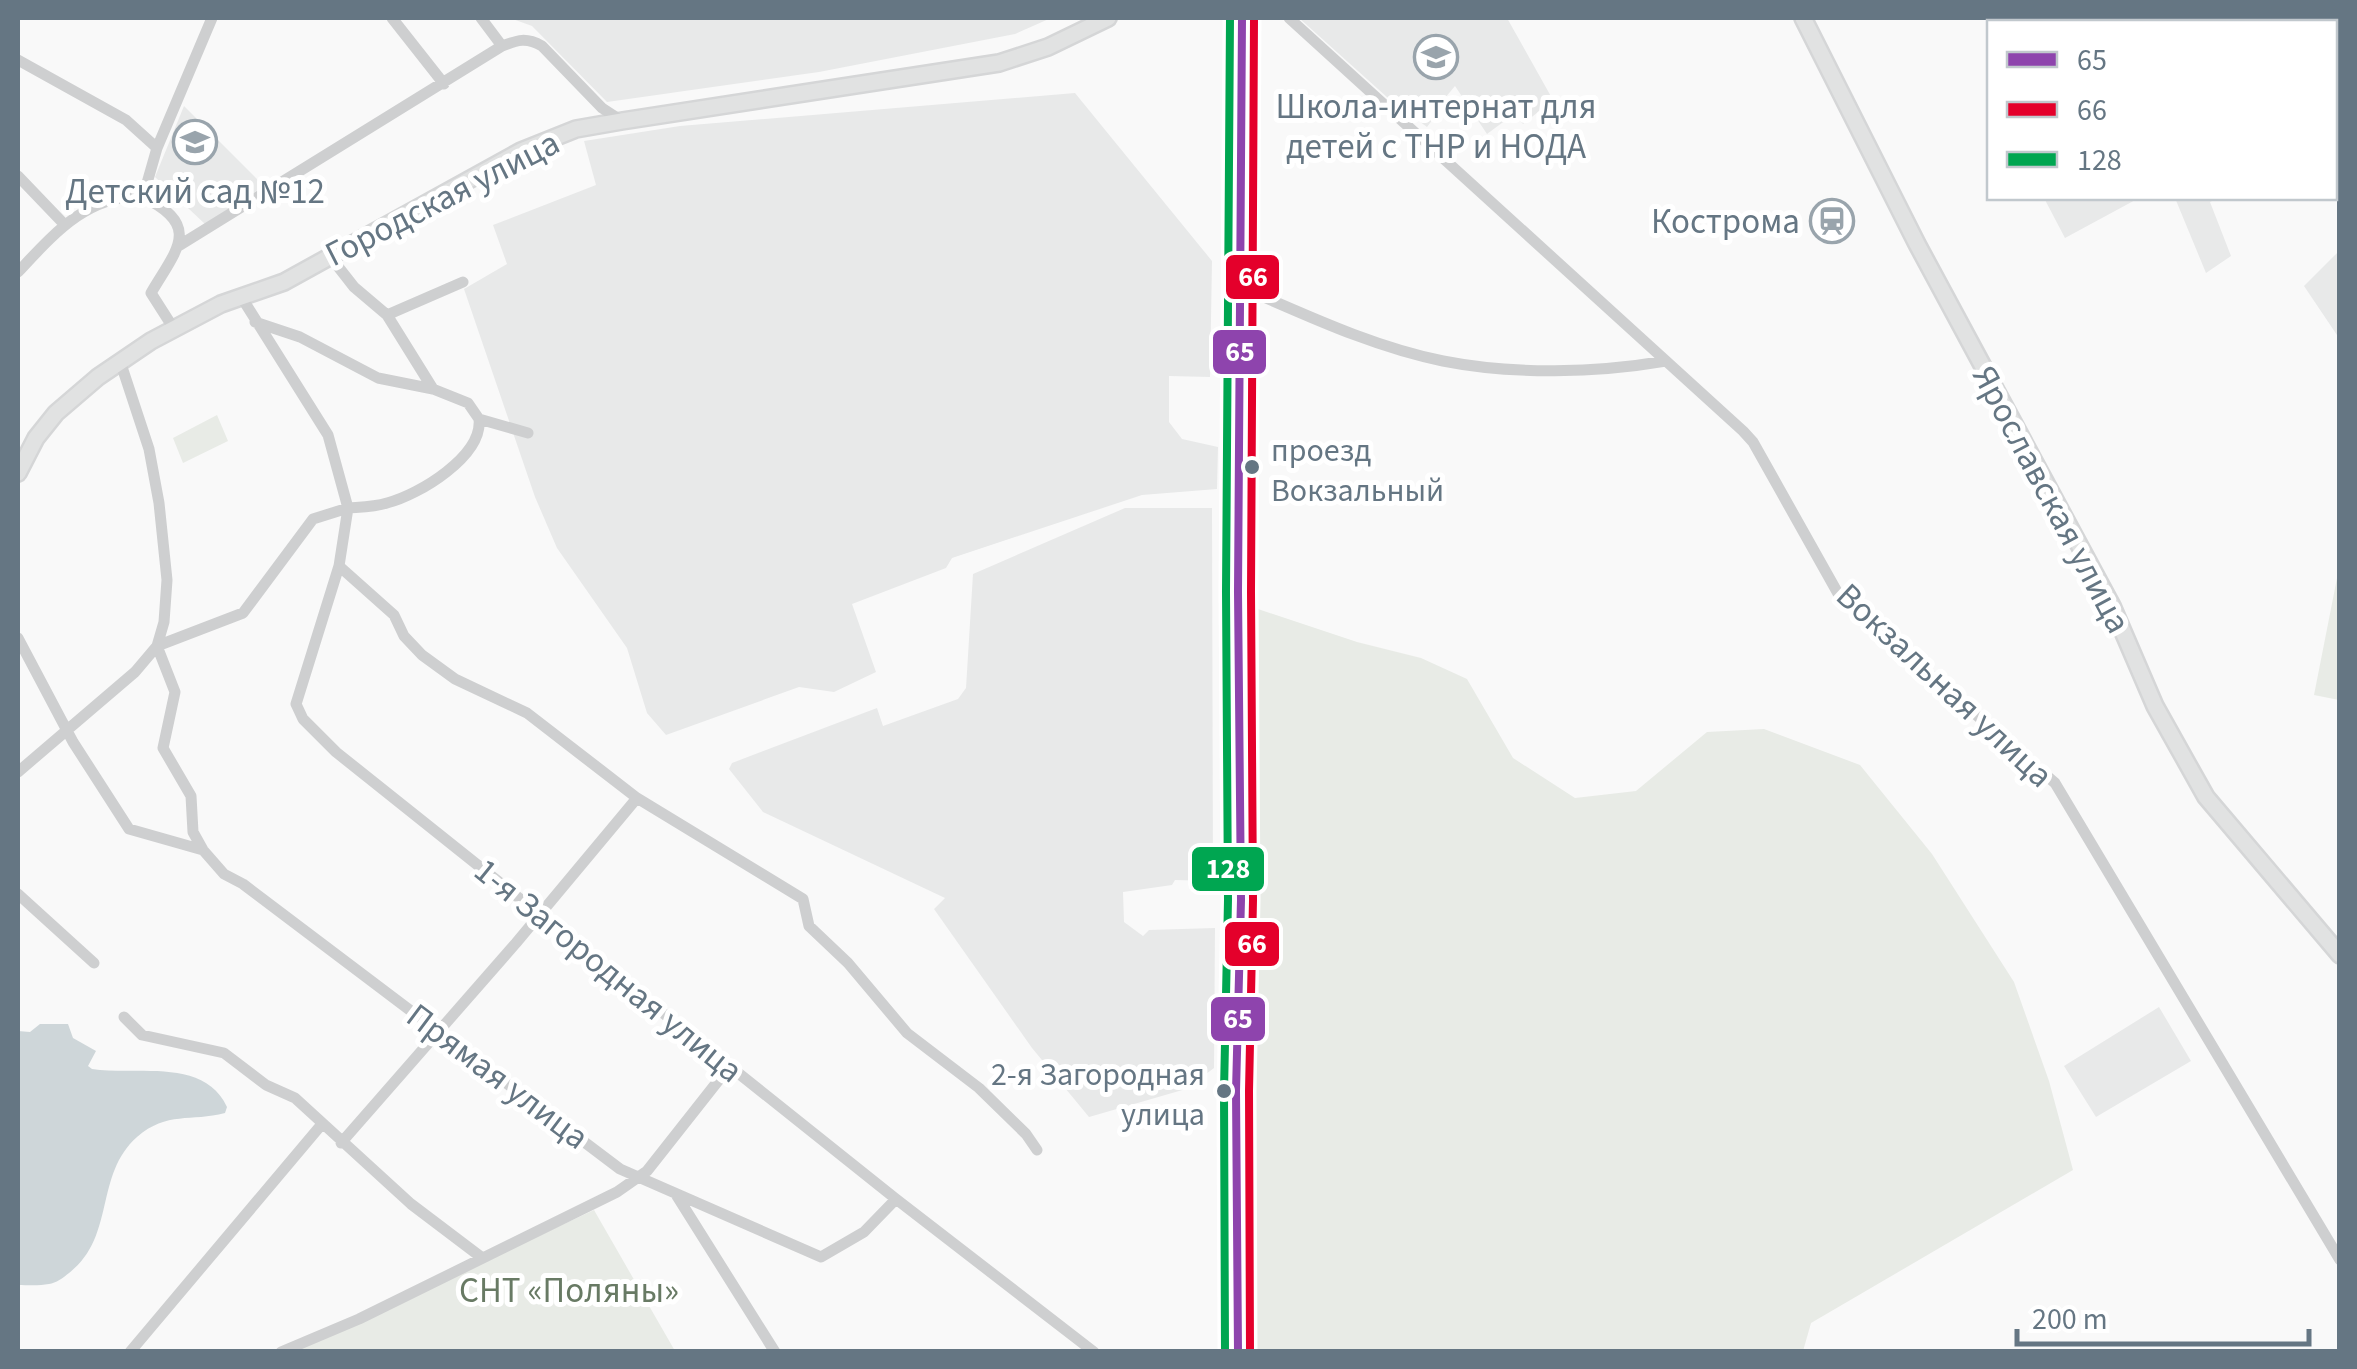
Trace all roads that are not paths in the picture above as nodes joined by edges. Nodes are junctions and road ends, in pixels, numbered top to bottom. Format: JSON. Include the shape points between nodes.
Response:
{"nodes":[{"id":1,"x":392,"y":18,"type":"edge"},
{"id":2,"x":481,"y":18,"type":"edge"},
{"id":3,"x":1108,"y":18,"type":"edge"},
{"id":4,"x":1242,"y":18,"type":"edge"},
{"id":5,"x":1289,"y":18,"type":"edge"},
{"id":6,"x":1802,"y":18,"type":"edge"},
{"id":7,"x":208,"y":19,"type":"edge"},
{"id":8,"x":502,"y":46,"type":"junction"},
{"id":9,"x":18,"y":60,"type":"edge"},
{"id":10,"x":444,"y":84,"type":"junction"},
{"id":11,"x":622,"y":121,"type":"junction"},
{"id":12,"x":156,"y":148,"type":"junction"},
{"id":13,"x":18,"y":176,"type":"edge"},
{"id":14,"x":143,"y":197,"type":"junction"},
{"id":15,"x":64,"y":224,"type":"junction"},
{"id":16,"x":180,"y":245,"type":"junction"},
{"id":17,"x":329,"y":255,"type":"junction"},
{"id":18,"x":18,"y":272,"type":"edge"},
{"id":19,"x":463,"y":282,"type":"dead end"},
{"id":20,"x":1241,"y":287,"type":"junction"},
{"id":21,"x":242,"y":298,"type":"junction"},
{"id":22,"x":387,"y":315,"type":"junction"},
{"id":23,"x":256,"y":322,"type":"junction"},
{"id":24,"x":174,"y":329,"type":"junction"},
{"id":25,"x":120,"y":360,"type":"junction"},
{"id":26,"x":1666,"y":360,"type":"junction"},
{"id":27,"x":433,"y":390,"type":"junction"},
{"id":28,"x":480,"y":419,"type":"junction"},
{"id":29,"x":528,"y":434,"type":"dead end"},
{"id":30,"x":18,"y":474,"type":"edge"},
{"id":31,"x":348,"y":508,"type":"junction"},
{"id":32,"x":339,"y":566,"type":"junction"},
{"id":33,"x":18,"y":638,"type":"edge"},
{"id":34,"x":158,"y":646,"type":"junction"},
{"id":35,"x":65,"y":729,"type":"junction"},
{"id":36,"x":18,"y":772,"type":"edge"},
{"id":37,"x":637,"y":798,"type":"junction"},
{"id":38,"x":203,"y":850,"type":"junction"},
{"id":39,"x":18,"y":894,"type":"edge"},
{"id":40,"x":540,"y":915,"type":"junction"},
{"id":41,"x":2340,"y":956,"type":"edge"},
{"id":42,"x":94,"y":963,"type":"dead end"},
{"id":43,"x":124,"y":1018,"type":"dead end"},
{"id":44,"x":438,"y":1030,"type":"junction"},
{"id":45,"x":729,"y":1066,"type":"junction"},
{"id":46,"x":322,"y":1124,"type":"junction"},
{"id":47,"x":341,"y":1142,"type":"junction"},
{"id":48,"x":1038,"y":1150,"type":"dead end"},
{"id":49,"x":637,"y":1179,"type":"junction"},
{"id":50,"x":677,"y":1196,"type":"junction"},
{"id":51,"x":896,"y":1198,"type":"junction"},
{"id":52,"x":481,"y":1257,"type":"junction"},
{"id":53,"x":2340,"y":1260,"type":"edge"},
{"id":54,"x":1237,"y":1351,"type":"edge"},
{"id":55,"x":130,"y":1352,"type":"edge"},
{"id":56,"x":281,"y":1352,"type":"edge"},
{"id":57,"x":775,"y":1352,"type":"edge"},
{"id":58,"x":1094,"y":1352,"type":"edge"}],
"edges":[{"from":1,"to":10,"type":"street"},
{"from":2,"to":8,"type":"street"},
{"from":3,"to":11,"type":"main road","name":"Городская улица","via":[[999,63]]},
{"from":4,"to":20,"type":"main road"},
{"from":5,"to":26,"type":"street","name":"Вокзальная улица"},
{"from":6,"to":41,"type":"main road","name":"Ярославская улица","via":[[2206,797]]},
{"from":7,"to":12,"type":"street"},
{"from":8,"to":10,"type":"street"},
{"from":8,"to":11,"type":"street","via":[[521,39],[542,46]]},
{"from":9,"to":12,"type":"street","via":[[126,120]]},
{"from":10,"to":16,"type":"street"},
{"from":11,"to":17,"type":"main road","name":"Городская улица","via":[[522,151]]},
{"from":12,"to":14,"type":"street"},
{"from":13,"to":15,"type":"street"},
{"from":14,"to":15,"type":"street","via":[[106,200]]},
{"from":14,"to":16,"type":"street","via":[[169,213],[179,226]]},
{"from":15,"to":18,"type":"street"},
{"from":16,"to":24,"type":"street","via":[[151,293]]},
{"from":17,"to":21,"type":"main road","name":"Городская улица"},
{"from":17,"to":22,"type":"street"},
{"from":19,"to":22,"type":"street"},
{"from":20,"to":26,"type":"street","via":[[1308,317],[1442,361],[1502,368]]},
{"from":20,"to":54,"type":"main road"},
{"from":21,"to":23,"type":"street"},
{"from":21,"to":24,"type":"main road","name":"Городская улица"},
{"from":22,"to":27,"type":"street"},
{"from":23,"to":27,"type":"street","via":[[378,378]]},
{"from":23,"to":31,"type":"street","via":[[328,435]]},
{"from":24,"to":25,"type":"main road","name":"Городская улица"},
{"from":25,"to":30,"type":"main road","name":"Городская улица","via":[[56,414]]},
{"from":25,"to":34,"type":"street","via":[[149,449],[165,546]]},
{"from":26,"to":53,"type":"street","name":"Вокзальная улица","via":[[1753,442],[1840,597],[2055,784]]},
{"from":27,"to":28,"type":"street","via":[[468,403]]},
{"from":28,"to":29,"type":"street"},
{"from":28,"to":31,"type":"street","via":[[468,453],[426,485],[390,503]]},
{"from":31,"to":32,"type":"street","name":"1-я Загородная улица"},
{"from":31,"to":34,"type":"street","via":[[314,519],[243,613]]},
{"from":32,"to":37,"type":"street","via":[[394,615],[422,655],[455,679],[527,713]]},
{"from":32,"to":40,"type":"street","name":"1-я Загородная улица","via":[[296,704],[303,719]]},
{"from":33,"to":35,"type":"street"},
{"from":34,"to":35,"type":"street"},
{"from":34,"to":38,"type":"street","via":[[175,692],[163,748],[190,796]]},
{"from":35,"to":36,"type":"street"},
{"from":35,"to":38,"type":"street","via":[[129,829]]},
{"from":37,"to":40,"type":"street"},
{"from":37,"to":48,"type":"street","via":[[803,900],[808,926],[907,1032],[979,1088]]},
{"from":38,"to":44,"type":"street","name":"Прямая улица","via":[[224,874]]},
{"from":39,"to":42,"type":"street"},
{"from":40,"to":44,"type":"street"},
{"from":40,"to":45,"type":"street","name":"1-я Загородная улица"},
{"from":43,"to":46,"type":"street","via":[[142,1035],[224,1053],[295,1098]]},
{"from":44,"to":47,"type":"street"},
{"from":44,"to":49,"type":"street","name":"Прямая улица"},
{"from":45,"to":49,"type":"street"},
{"from":45,"to":51,"type":"street","name":"1-я Загородная улица"},
{"from":46,"to":47,"type":"street"},
{"from":46,"to":55,"type":"street"},
{"from":47,"to":52,"type":"street"},
{"from":49,"to":50,"type":"street","name":"Прямая улица"},
{"from":49,"to":52,"type":"street"},
{"from":50,"to":51,"type":"street","name":"Прямая улица","via":[[821,1257],[864,1232]]},
{"from":50,"to":57,"type":"street"},
{"from":51,"to":58,"type":"street","name":"1-я Загородная улица"},
{"from":52,"to":56,"type":"street"}]}
